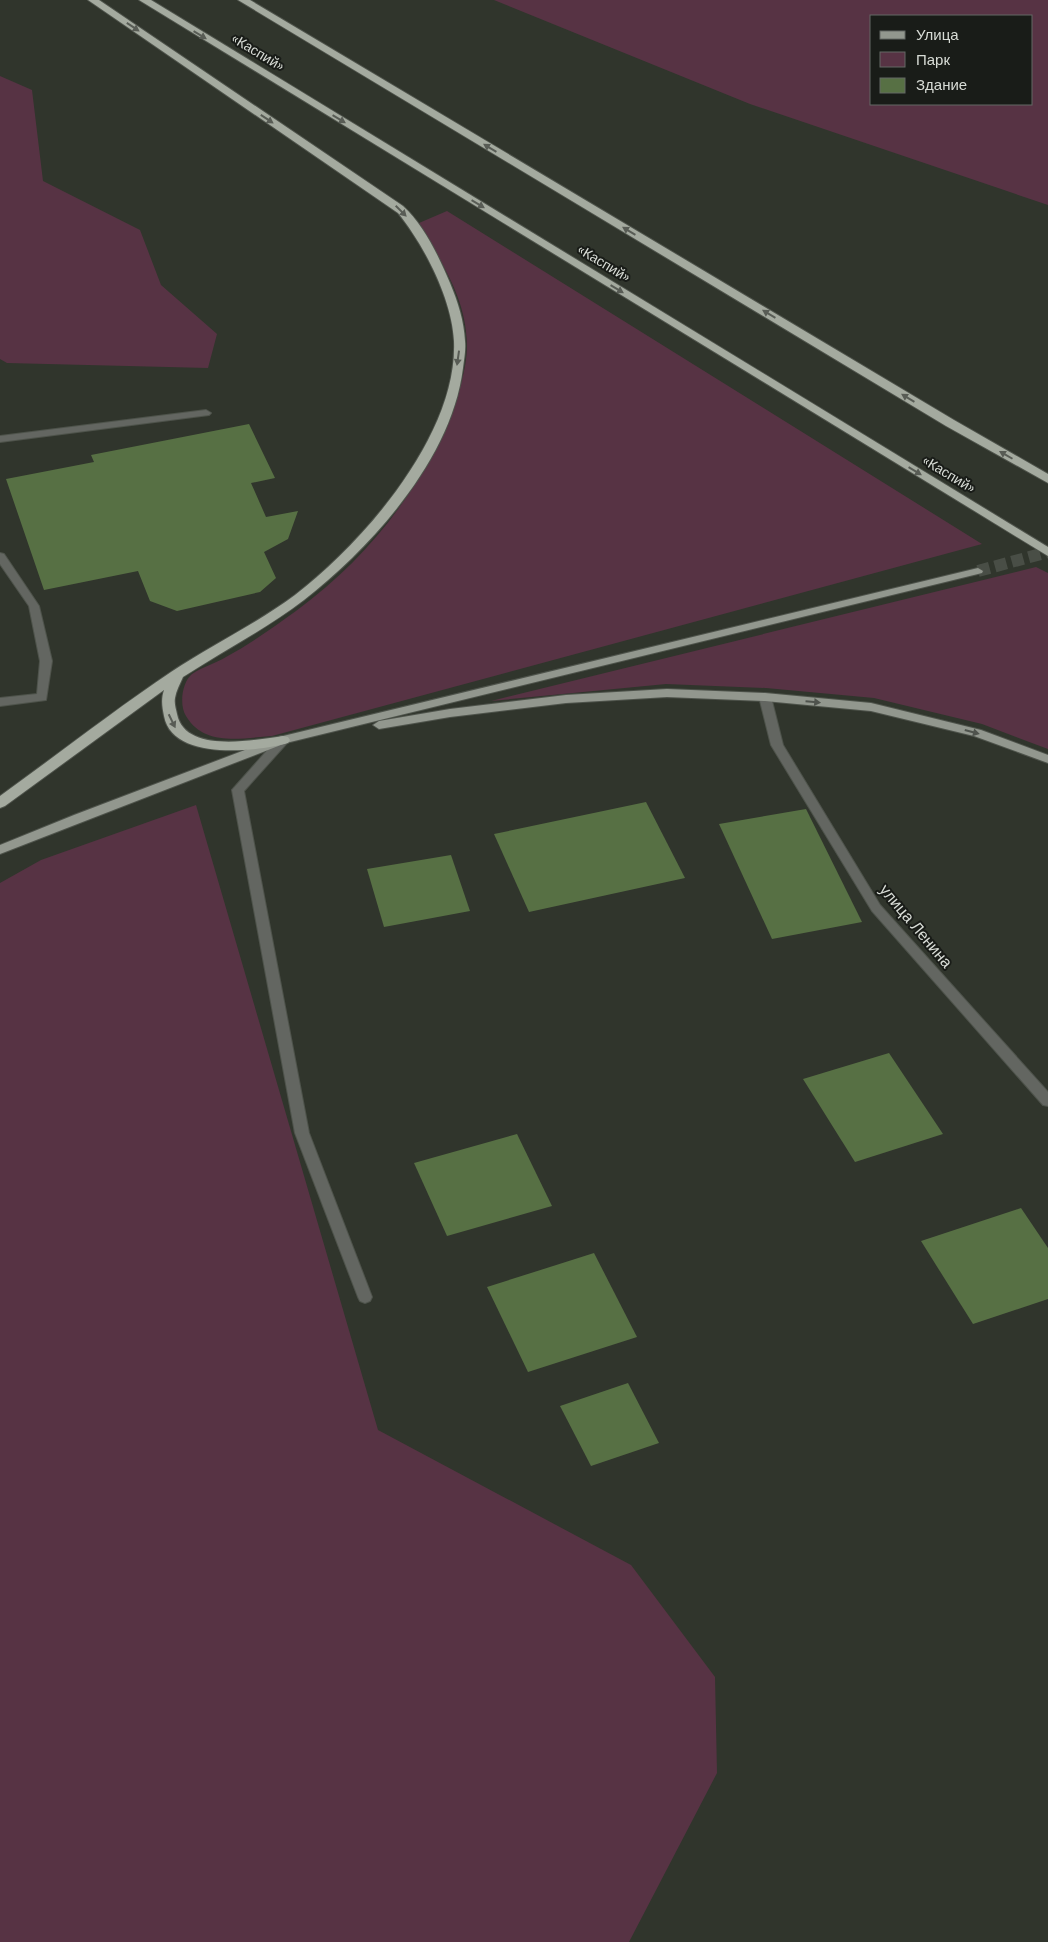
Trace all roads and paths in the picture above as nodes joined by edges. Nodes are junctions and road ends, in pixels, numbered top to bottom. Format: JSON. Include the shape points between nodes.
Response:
{"nodes":[{"id":1,"x":93,"y":0,"type":"edge"},
{"id":2,"x":144,"y":0,"type":"edge"},
{"id":3,"x":243,"y":0,"type":"edge"},
{"id":4,"x":206,"y":413,"type":"dead end"},
{"id":5,"x":0,"y":439,"type":"edge"},
{"id":6,"x":1048,"y":479,"type":"edge"},
{"id":7,"x":1048,"y":552,"type":"edge"},
{"id":8,"x":0,"y":556,"type":"edge"},
{"id":9,"x":978,"y":571,"type":"tunnel mouth"},
{"id":10,"x":176,"y":675,"type":"junction"},
{"id":11,"x":765,"y":697,"type":"junction"},
{"id":12,"x":0,"y":702,"type":"edge"},
{"id":13,"x":283,"y":740,"type":"junction"},
{"id":14,"x":1048,"y":760,"type":"edge"},
{"id":15,"x":0,"y":803,"type":"edge"},
{"id":16,"x":0,"y":850,"type":"edge"},
{"id":17,"x":1048,"y":1101,"type":"edge"},
{"id":18,"x":365,"y":1297,"type":"dead end"}],
"edges":[{"from":1,"to":10,"type":"highway","one_way":true,"via":[[403,211],[441,273],[453,307],[460,342],[455,380],[443,418],[398,499],[371,532],[301,596],[259,626]]},
{"from":2,"to":7,"type":"highway","name":"«Каспий»","one_way":true},
{"from":6,"to":3,"type":"highway","one_way":true},
{"from":4,"to":5,"type":"street"},
{"from":8,"to":12,"type":"street","via":[[34,606],[46,661],[42,697]]},
{"from":9,"to":13,"type":"main road"},
{"from":10,"to":13,"type":"highway","one_way":true,"via":[[167,702],[169,715],[172,725],[187,738],[206,744],[235,746]]},
{"from":10,"to":15,"type":"highway"},
{"from":11,"to":13,"type":"main road","via":[[667,693],[566,699],[450,713]]},
{"from":11,"to":14,"type":"main road","one_way":true,"via":[[871,707],[977,732]]},
{"from":11,"to":17,"type":"street","name":"улица Ленина","via":[[777,745],[876,908]]},
{"from":13,"to":16,"type":"main road"},
{"from":13,"to":18,"type":"street","via":[[238,790],[302,1133]]}]}
